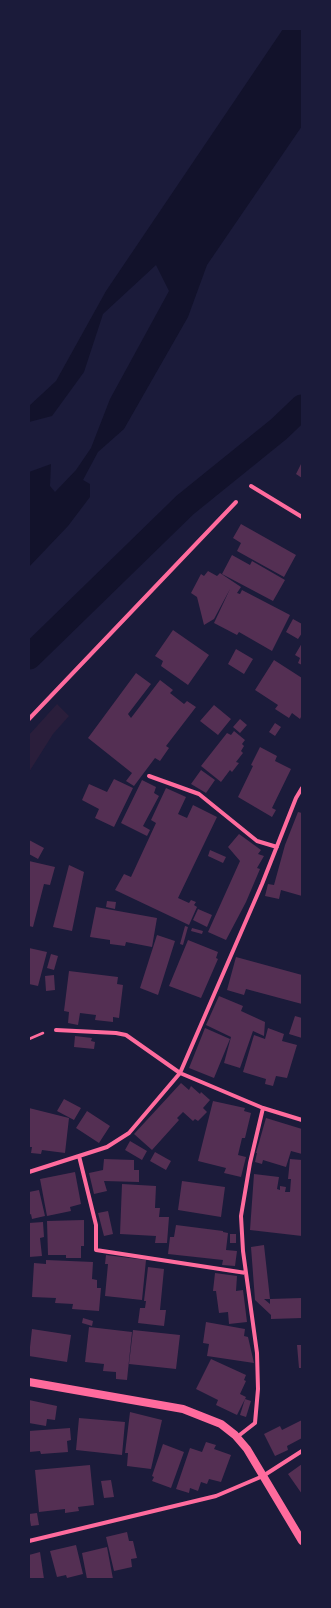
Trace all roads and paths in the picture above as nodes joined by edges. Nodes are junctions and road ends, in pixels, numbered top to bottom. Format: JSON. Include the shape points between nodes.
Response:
{"nodes":[{"id":1,"x":251,"y":486,"type":"dead end"},
{"id":2,"x":236,"y":502,"type":"dead end"},
{"id":3,"x":302,"y":517,"type":"edge"},
{"id":4,"x":29,"y":719,"type":"edge"},
{"id":5,"x":149,"y":776,"type":"dead end"},
{"id":6,"x":302,"y":788,"type":"edge"},
{"id":7,"x":277,"y":847,"type":"junction"},
{"id":8,"x":56,"y":1030,"type":"dead end"},
{"id":9,"x":180,"y":1073,"type":"junction"},
{"id":10,"x":263,"y":1108,"type":"junction"},
{"id":11,"x":302,"y":1120,"type":"edge"},
{"id":12,"x":79,"y":1156,"type":"junction"},
{"id":13,"x":29,"y":1172,"type":"edge"},
{"id":14,"x":246,"y":1273,"type":"junction"},
{"id":15,"x":29,"y":1382,"type":"edge"},
{"id":16,"x":237,"y":1437,"type":"junction"},
{"id":17,"x":302,"y":1452,"type":"edge"},
{"id":18,"x":264,"y":1476,"type":"junction"},
{"id":19,"x":29,"y":1541,"type":"edge"},
{"id":20,"x":302,"y":1541,"type":"edge"}],
"edges":[{"from":1,"to":3,"type":"street"},
{"from":2,"to":4,"type":"street"},
{"from":5,"to":7,"type":"street","via":[[199,794],[257,841]]},
{"from":6,"to":7,"type":"street"},
{"from":7,"to":9,"type":"street"},
{"from":8,"to":9,"type":"street","via":[[116,1033],[126,1036]]},
{"from":9,"to":10,"type":"street"},
{"from":9,"to":12,"type":"street","via":[[129,1133],[107,1147]]},
{"from":10,"to":11,"type":"street"},
{"from":10,"to":14,"type":"street","via":[[241,1216]]},
{"from":12,"to":13,"type":"street"},
{"from":12,"to":14,"type":"street","via":[[96,1226],[96,1250]]},
{"from":14,"to":16,"type":"street","via":[[258,1388],[255,1422]]},
{"from":15,"to":16,"type":"main road","via":[[193,1412],[222,1424]]},
{"from":16,"to":18,"type":"main road"},
{"from":17,"to":18,"type":"street"},
{"from":18,"to":19,"type":"street","via":[[216,1496]]},
{"from":18,"to":20,"type":"main road"}]}
